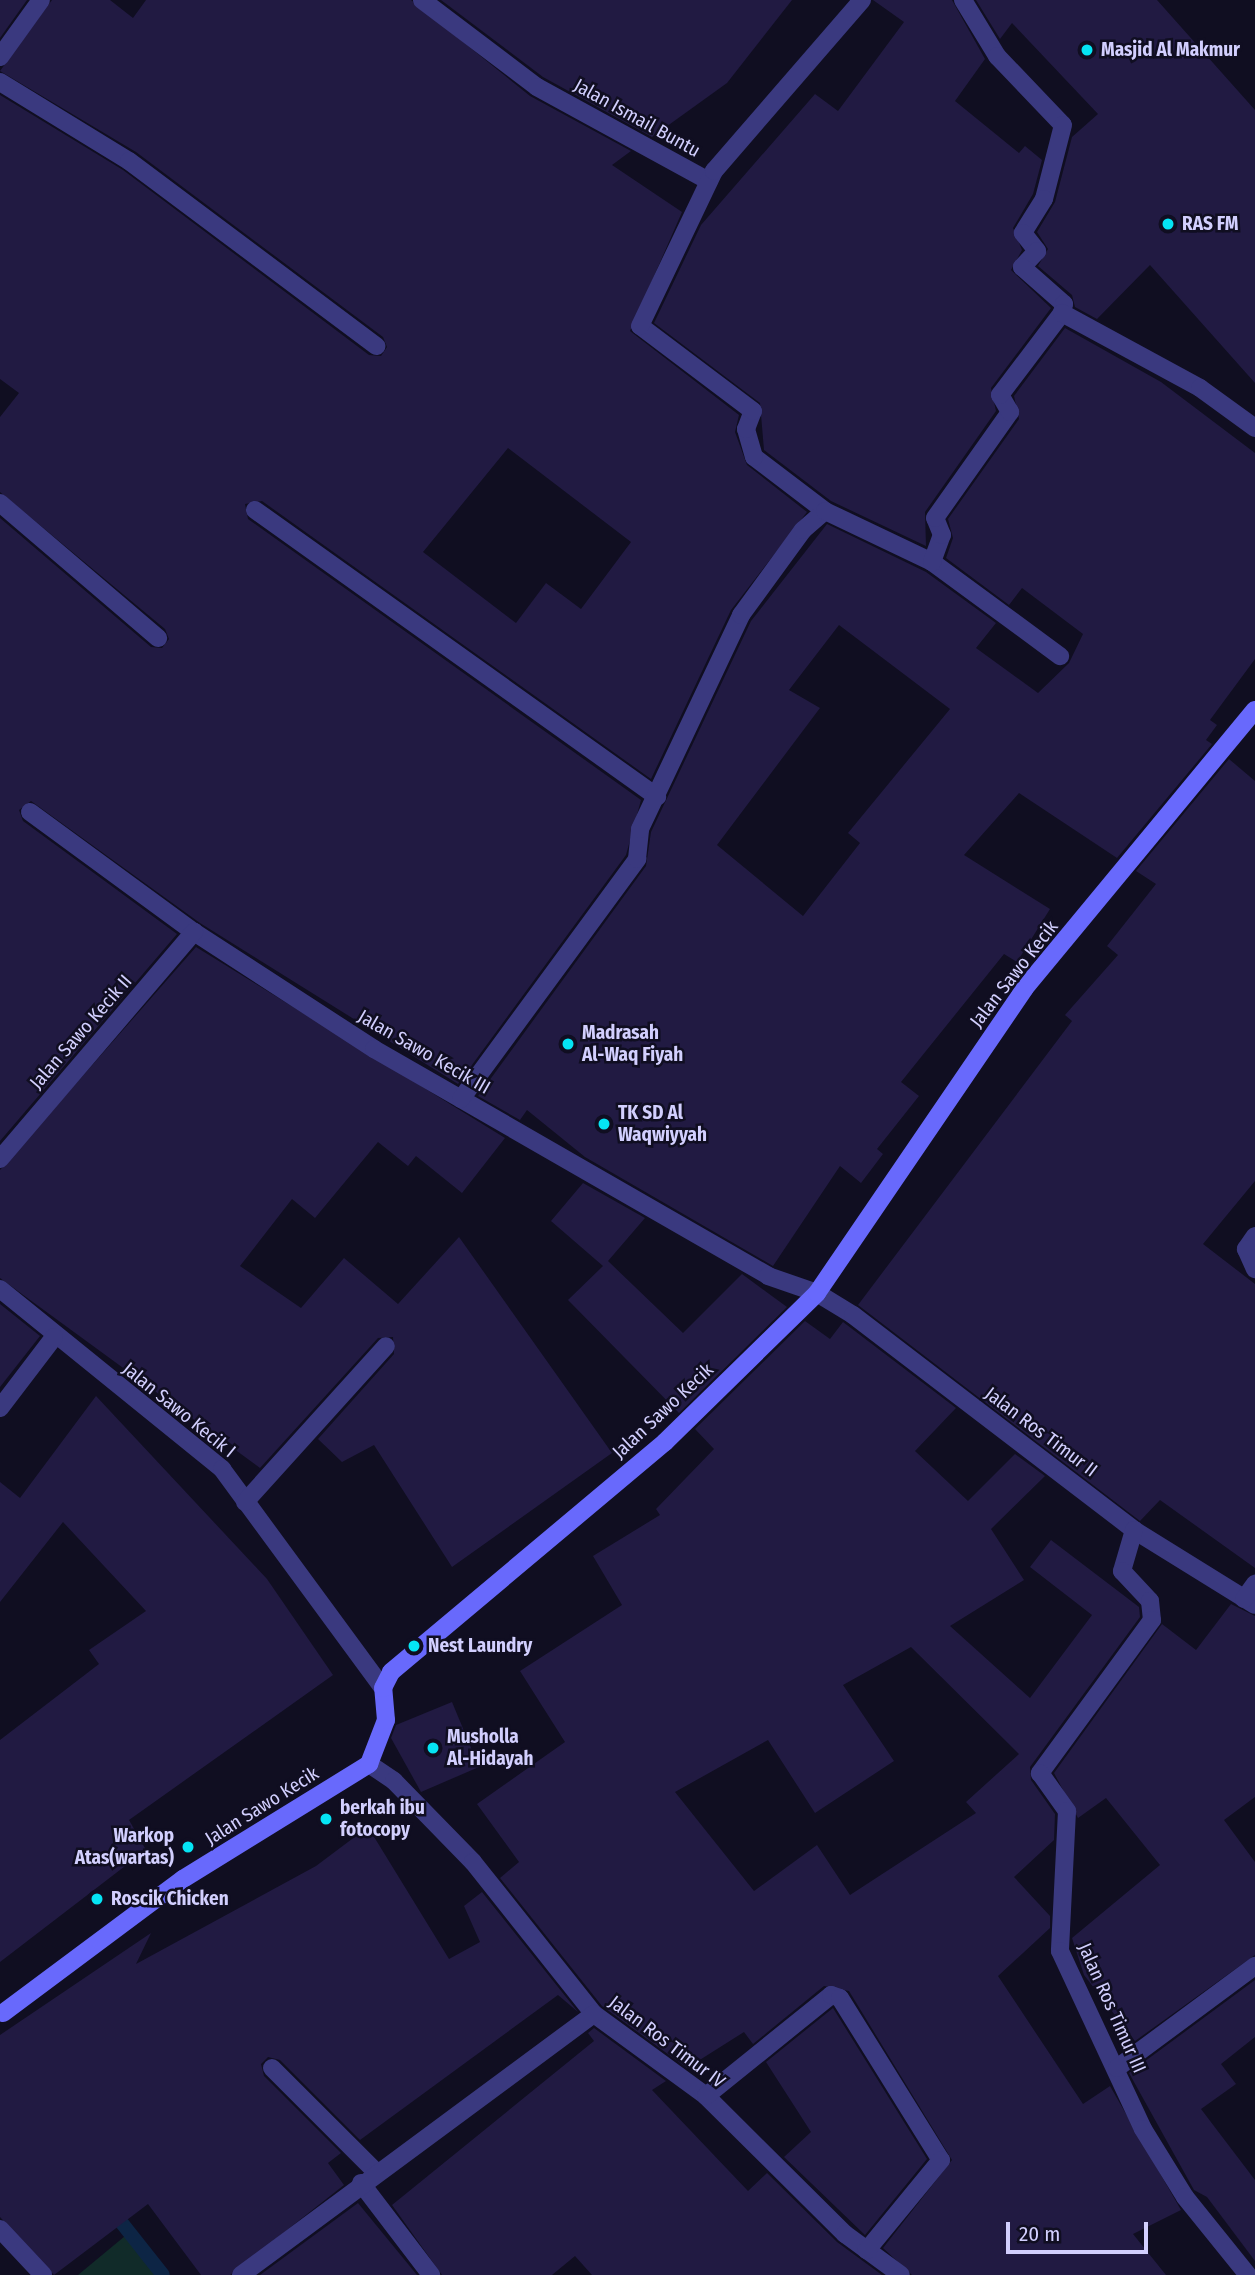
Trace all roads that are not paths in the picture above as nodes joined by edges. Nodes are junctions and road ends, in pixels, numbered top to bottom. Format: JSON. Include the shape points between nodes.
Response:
{"nodes":[{"id":1,"x":41,"y":0,"type":"edge"},
{"id":2,"x":422,"y":0,"type":"edge"},
{"id":3,"x":862,"y":0,"type":"edge"},
{"id":4,"x":963,"y":0,"type":"edge"},
{"id":5,"x":0,"y":57,"type":"edge"},
{"id":6,"x":0,"y":82,"type":"edge"},
{"id":7,"x":709,"y":181,"type":"junction"},
{"id":8,"x":1062,"y":313,"type":"junction"},
{"id":9,"x":376,"y":346,"type":"dead end"},
{"id":10,"x":1255,"y":428,"type":"edge"},
{"id":11,"x":0,"y":503,"type":"edge"},
{"id":12,"x":255,"y":510,"type":"dead end"},
{"id":13,"x":825,"y":511,"type":"junction"},
{"id":14,"x":932,"y":562,"type":"junction"},
{"id":15,"x":158,"y":638,"type":"dead end"},
{"id":16,"x":1060,"y":656,"type":"dead end"},
{"id":17,"x":1253,"y":718,"type":"edge"},
{"id":18,"x":657,"y":797,"type":"junction"},
{"id":19,"x":30,"y":812,"type":"dead end"},
{"id":20,"x":194,"y":932,"type":"junction"},
{"id":21,"x":461,"y":1099,"type":"junction"},
{"id":22,"x":0,"y":1159,"type":"edge"},
{"id":23,"x":1255,"y":1236,"type":"edge"},
{"id":24,"x":1255,"y":1269,"type":"edge"},
{"id":25,"x":0,"y":1289,"type":"edge"},
{"id":26,"x":817,"y":1293,"type":"junction"},
{"id":27,"x":54,"y":1338,"type":"junction"},
{"id":28,"x":386,"y":1346,"type":"dead end"},
{"id":29,"x":0,"y":1408,"type":"edge"},
{"id":30,"x":245,"y":1502,"type":"junction"},
{"id":31,"x":1134,"y":1530,"type":"junction"},
{"id":32,"x":1255,"y":1584,"type":"edge"},
{"id":33,"x":1249,"y":1602,"type":"edge"},
{"id":34,"x":383,"y":1688,"type":"junction"},
{"id":35,"x":369,"y":1765,"type":"junction"},
{"id":36,"x":1255,"y":1966,"type":"edge"},
{"id":37,"x":594,"y":2014,"type":"junction"},
{"id":38,"x":1,"y":2015,"type":"edge"},
{"id":39,"x":272,"y":2068,"type":"dead end"},
{"id":40,"x":1117,"y":2068,"type":"junction"},
{"id":41,"x":706,"y":2096,"type":"junction"},
{"id":42,"x":376,"y":2172,"type":"junction"},
{"id":43,"x":361,"y":2183,"type":"junction"},
{"id":44,"x":0,"y":2229,"type":"edge"},
{"id":45,"x":867,"y":2250,"type":"junction"},
{"id":46,"x":43,"y":2275,"type":"edge"},
{"id":47,"x":241,"y":2275,"type":"edge"},
{"id":48,"x":431,"y":2275,"type":"edge"},
{"id":49,"x":901,"y":2275,"type":"edge"},
{"id":50,"x":1248,"y":2275,"type":"edge"}],
"edges":[{"from":1,"to":5,"type":"street"},
{"from":2,"to":7,"type":"street","name":"Jalan Ismail Buntu","via":[[537,87]]},
{"from":3,"to":7,"type":"street","name":"Jalan Ismail Buntu"},
{"from":4,"to":8,"type":"street","via":[[997,56],[1063,125],[1044,199],[1023,233],[1037,251],[1023,267],[1065,304]]},
{"from":6,"to":9,"type":"street","via":[[129,161]]},
{"from":7,"to":13,"type":"street","via":[[640,326],[753,411],[746,429],[754,457]]},
{"from":8,"to":10,"type":"street","via":[[1200,388]]},
{"from":8,"to":14,"type":"street","via":[[1000,396],[1010,412],[935,518],[942,535]]},
{"from":11,"to":15,"type":"street"},
{"from":12,"to":18,"type":"street"},
{"from":13,"to":14,"type":"street"},
{"from":13,"to":18,"type":"street","via":[[803,530],[741,615]]},
{"from":14,"to":16,"type":"street"},
{"from":17,"to":26,"type":"street","name":"Jalan Sawo Kecik","via":[[1024,989]]},
{"from":18,"to":21,"type":"street","via":[[640,830],[637,859]]},
{"from":19,"to":20,"type":"street","name":"Jalan Sawo Kecik III"},
{"from":20,"to":21,"type":"street","name":"Jalan Sawo Kecik III"},
{"from":20,"to":22,"type":"street","name":"Jalan Sawo Kecik II"},
{"from":21,"to":26,"type":"street","name":"Jalan Sawo Kecik III","via":[[768,1276]]},
{"from":23,"to":24,"type":"street","via":[[1246,1249]]},
{"from":25,"to":27,"type":"street","name":"Jalan Sawo Kecik I"},
{"from":26,"to":31,"type":"street","name":"Jalan Ros Timur II"},
{"from":26,"to":34,"type":"street","name":"Jalan Sawo Kecik","via":[[665,1442],[391,1672]]},
{"from":27,"to":29,"type":"street"},
{"from":27,"to":30,"type":"street","name":"Jalan Sawo Kecik I","via":[[222,1469]]},
{"from":28,"to":30,"type":"street"},
{"from":30,"to":34,"type":"street","name":"Jalan Sawo Kecik I"},
{"from":31,"to":33,"type":"street","name":"Jalan Ros Timur II"},
{"from":31,"to":40,"type":"street","name":"Jalan Ros Timur III","via":[[1122,1571],[1150,1601],[1152,1620],[1040,1773],[1067,1811],[1060,1951]]},
{"from":32,"to":33,"type":"street"},
{"from":34,"to":35,"type":"street","via":[[386,1720]]},
{"from":35,"to":37,"type":"street","name":"Jalan Ros Timur IV","via":[[394,1781],[473,1862]]},
{"from":35,"to":38,"type":"street","name":"Jalan Sawo Kecik","via":[[183,1880]]},
{"from":36,"to":40,"type":"street"},
{"from":37,"to":41,"type":"street","name":"Jalan Ros Timur IV"},
{"from":37,"to":42,"type":"street"},
{"from":39,"to":42,"type":"street"},
{"from":40,"to":50,"type":"street","name":"Jalan Ros Timur III","via":[[1143,2129],[1185,2197]]},
{"from":41,"to":45,"type":"street","name":"Jalan Ros Timur IV"},
{"from":41,"to":45,"type":"street","via":[[831,1995],[840,1998],[941,2160]]},
{"from":42,"to":43,"type":"street"},
{"from":43,"to":47,"type":"street"},
{"from":43,"to":48,"type":"street"},
{"from":44,"to":46,"type":"street"},
{"from":45,"to":49,"type":"street","name":"Jalan Ros Timur IV"}]}
